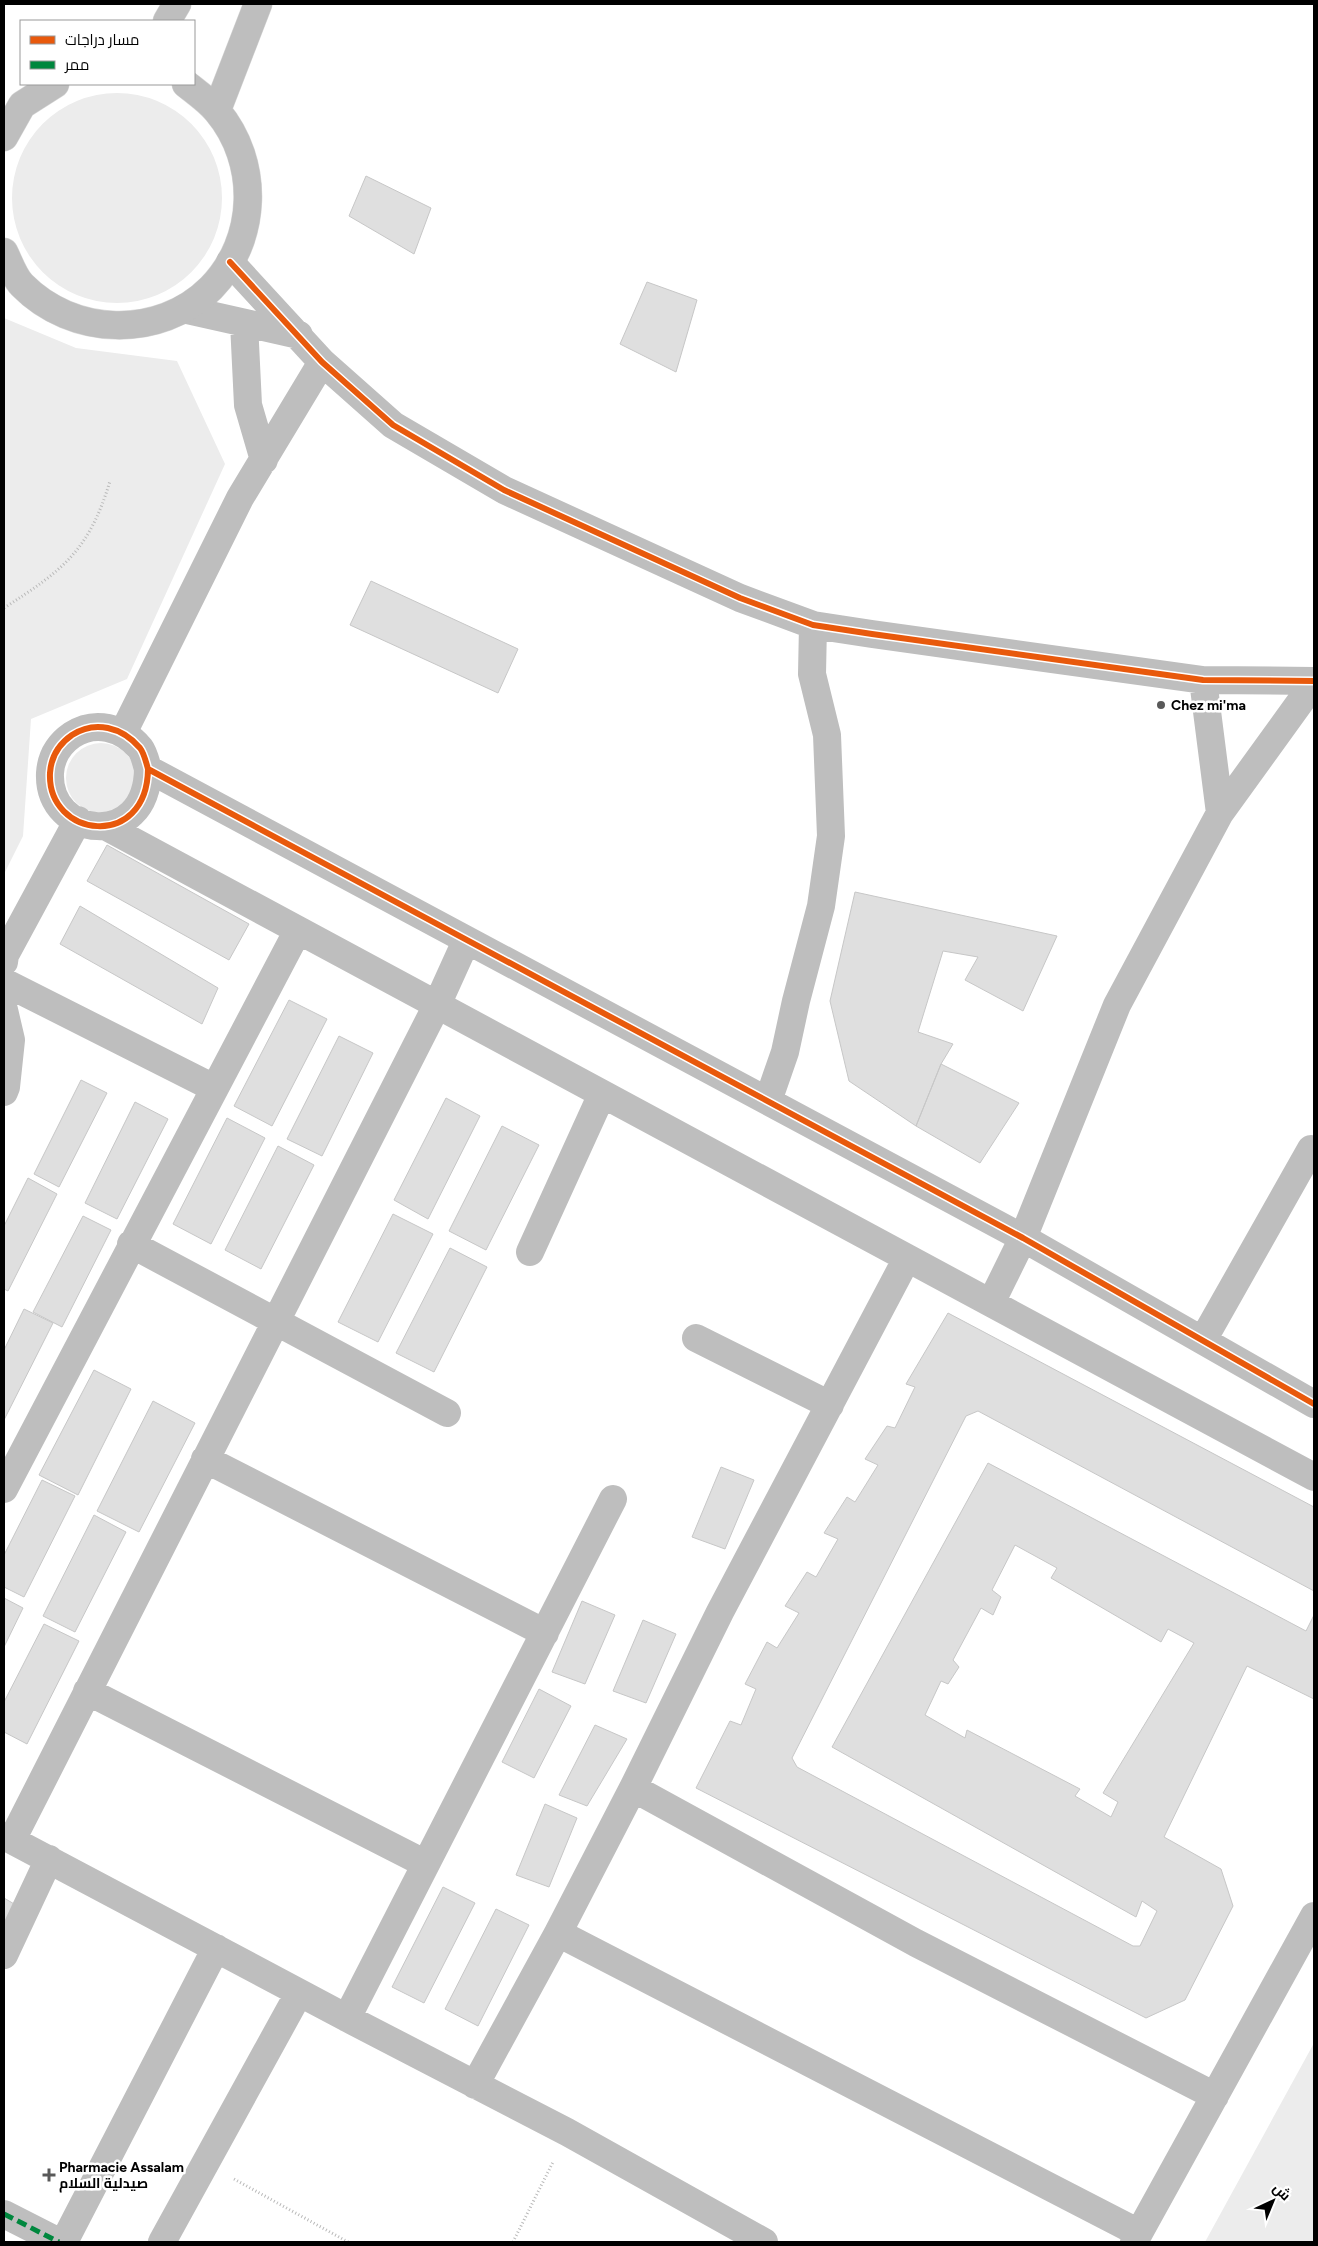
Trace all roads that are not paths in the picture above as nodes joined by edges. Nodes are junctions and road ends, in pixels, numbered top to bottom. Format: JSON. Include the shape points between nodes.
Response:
{"nodes":[{"id":1,"x":177,"y":4,"type":"edge"},
{"id":2,"x":258,"y":4,"type":"edge"},
{"id":3,"x":168,"y":20,"type":"edge"},
{"id":4,"x":53,"y":85,"type":"edge"},
{"id":5,"x":187,"y":85,"type":"edge"},
{"id":6,"x":217,"y":110,"type":"junction"},
{"id":7,"x":4,"y":137,"type":"edge"},
{"id":8,"x":4,"y":252,"type":"edge"},
{"id":9,"x":230,"y":262,"type":"junction"},
{"id":10,"x":12,"y":284,"type":"edge"},
{"id":11,"x":183,"y":309,"type":"junction"},
{"id":12,"x":244,"y":323,"type":"junction"},
{"id":13,"x":299,"y":336,"type":"junction"},
{"id":14,"x":322,"y":362,"type":"junction"},
{"id":15,"x":264,"y":460,"type":"junction"},
{"id":16,"x":812,"y":625,"type":"junction"},
{"id":17,"x":1203,"y":680,"type":"junction"},
{"id":18,"x":1314,"y":682,"type":"edge"},
{"id":19,"x":123,"y":733,"type":"junction"},
{"id":20,"x":148,"y":769,"type":"junction"},
{"id":21,"x":1220,"y":813,"type":"junction"},
{"id":22,"x":78,"y":820,"type":"junction"},
{"id":23,"x":105,"y":826,"type":"junction"},
{"id":24,"x":298,"y":930,"type":"junction"},
{"id":25,"x":466,"y":941,"type":"junction"},
{"id":26,"x":4,"y":962,"type":"edge"},
{"id":27,"x":4,"y":982,"type":"edge"},
{"id":28,"x":437,"y":1004,"type":"junction"},
{"id":29,"x":4,"y":1010,"type":"edge"},
{"id":30,"x":214,"y":1088,"type":"junction"},
{"id":31,"x":4,"y":1092,"type":"edge"},
{"id":32,"x":602,"y":1094,"type":"junction"},
{"id":33,"x":768,"y":1101,"type":"junction"},
{"id":34,"x":1311,"y":1149,"type":"dead end"},
{"id":35,"x":1023,"y":1238,"type":"junction"},
{"id":36,"x":131,"y":1244,"type":"junction"},
{"id":37,"x":530,"y":1252,"type":"dead end"},
{"id":38,"x":907,"y":1258,"type":"junction"},
{"id":39,"x":991,"y":1303,"type":"junction"},
{"id":40,"x":276,"y":1321,"type":"junction"},
{"id":41,"x":696,"y":1338,"type":"dead end"},
{"id":42,"x":1203,"y":1340,"type":"junction"},
{"id":43,"x":1314,"y":1404,"type":"edge"},
{"id":44,"x":830,"y":1405,"type":"junction"},
{"id":45,"x":447,"y":1413,"type":"dead end"},
{"id":46,"x":205,"y":1459,"type":"junction"},
{"id":47,"x":1314,"y":1477,"type":"edge"},
{"id":48,"x":4,"y":1489,"type":"edge"},
{"id":49,"x":613,"y":1499,"type":"dead end"},
{"id":50,"x":545,"y":1633,"type":"junction"},
{"id":51,"x":87,"y":1691,"type":"junction"},
{"id":52,"x":633,"y":1788,"type":"junction"},
{"id":53,"x":8,"y":1838,"type":"edge"},
{"id":54,"x":49,"y":1859,"type":"junction"},
{"id":55,"x":426,"y":1864,"type":"junction"},
{"id":56,"x":1314,"y":1916,"type":"edge"},
{"id":57,"x":558,"y":1933,"type":"junction"},
{"id":58,"x":216,"y":1948,"type":"junction"},
{"id":59,"x":4,"y":1956,"type":"edge"},
{"id":60,"x":299,"y":1993,"type":"junction"},
{"id":61,"x":346,"y":2018,"type":"junction"},
{"id":62,"x":475,"y":2085,"type":"junction"},
{"id":63,"x":1215,"y":2096,"type":"junction"},
{"id":64,"x":4,"y":2214,"type":"edge"},
{"id":65,"x":1137,"y":2238,"type":"edge"},
{"id":66,"x":59,"y":2242,"type":"edge"},
{"id":67,"x":64,"y":2242,"type":"edge"},
{"id":68,"x":162,"y":2242,"type":"edge"},
{"id":69,"x":764,"y":2242,"type":"edge"}],
"edges":[{"from":1,"to":3,"type":"street"},
{"from":2,"to":6,"type":"street"},
{"from":4,"to":7,"type":"street","via":[[22,105]]},
{"from":5,"to":6,"type":"street"},
{"from":6,"to":9,"type":"street","via":[[235,137],[246,168],[249,200],[243,232]]},
{"from":8,"to":10,"type":"street"},
{"from":9,"to":11,"type":"street","via":[[210,288]]},
{"from":9,"to":13,"type":"street"},
{"from":10,"to":11,"type":"street","via":[[80,321],[115,326],[150,322]]},
{"from":11,"to":12,"type":"street"},
{"from":12,"to":13,"type":"street"},
{"from":12,"to":15,"type":"street","via":[[248,405]]},
{"from":13,"to":14,"type":"street"},
{"from":14,"to":15,"type":"street"},
{"from":14,"to":16,"type":"street","via":[[394,426],[504,490],[740,598]]},
{"from":15,"to":19,"type":"street","via":[[240,498]]},
{"from":16,"to":17,"type":"street"},
{"from":16,"to":33,"type":"street","via":[[812,674],[827,735],[831,836],[821,906],[785,1052]]},
{"from":17,"to":18,"type":"street"},
{"from":17,"to":21,"type":"street"},
{"from":18,"to":21,"type":"street"},
{"from":19,"to":20,"type":"street","via":[[141,749]]},
{"from":19,"to":22,"type":"street","via":[[107,727],[81,730],[65,740],[54,754],[50,784],[58,805]]},
{"from":20,"to":23,"type":"street","via":[[148,785],[138,808],[117,823]]},
{"from":20,"to":25,"type":"street"},
{"from":21,"to":35,"type":"street","via":[[1117,1005]]},
{"from":22,"to":23,"type":"street","via":[[88,825]]},
{"from":22,"to":26,"type":"street"},
{"from":23,"to":24,"type":"street"},
{"from":24,"to":28,"type":"street"},
{"from":24,"to":30,"type":"street"},
{"from":25,"to":28,"type":"street"},
{"from":25,"to":33,"type":"street"},
{"from":27,"to":30,"type":"street"},
{"from":28,"to":32,"type":"street"},
{"from":28,"to":40,"type":"street"},
{"from":29,"to":31,"type":"street","via":[[11,1040]]},
{"from":30,"to":36,"type":"street"},
{"from":32,"to":37,"type":"street"},
{"from":32,"to":38,"type":"street"},
{"from":33,"to":35,"type":"street"},
{"from":34,"to":42,"type":"street"},
{"from":35,"to":39,"type":"street"},
{"from":35,"to":42,"type":"street"},
{"from":36,"to":40,"type":"street"},
{"from":36,"to":48,"type":"street"},
{"from":38,"to":39,"type":"street"},
{"from":38,"to":44,"type":"street"},
{"from":39,"to":47,"type":"street"},
{"from":40,"to":45,"type":"street"},
{"from":40,"to":46,"type":"street"},
{"from":41,"to":44,"type":"street"},
{"from":42,"to":43,"type":"street"},
{"from":44,"to":52,"type":"street","via":[[720,1612]]},
{"from":46,"to":50,"type":"street"},
{"from":46,"to":51,"type":"street"},
{"from":49,"to":50,"type":"street"},
{"from":50,"to":55,"type":"street"},
{"from":51,"to":53,"type":"street"},
{"from":51,"to":55,"type":"street"},
{"from":52,"to":57,"type":"street"},
{"from":52,"to":63,"type":"street","via":[[916,1943]]},
{"from":53,"to":54,"type":"street"},
{"from":54,"to":58,"type":"street"},
{"from":54,"to":59,"type":"street"},
{"from":55,"to":61,"type":"street"},
{"from":56,"to":63,"type":"street"},
{"from":57,"to":62,"type":"street"},
{"from":57,"to":65,"type":"street"},
{"from":58,"to":60,"type":"street"},
{"from":58,"to":67,"type":"street"},
{"from":60,"to":61,"type":"street"},
{"from":60,"to":68,"type":"street"},
{"from":61,"to":62,"type":"street"},
{"from":62,"to":69,"type":"street","via":[[567,2132]]},
{"from":63,"to":65,"type":"street"},
{"from":64,"to":66,"type":"street"}]}
